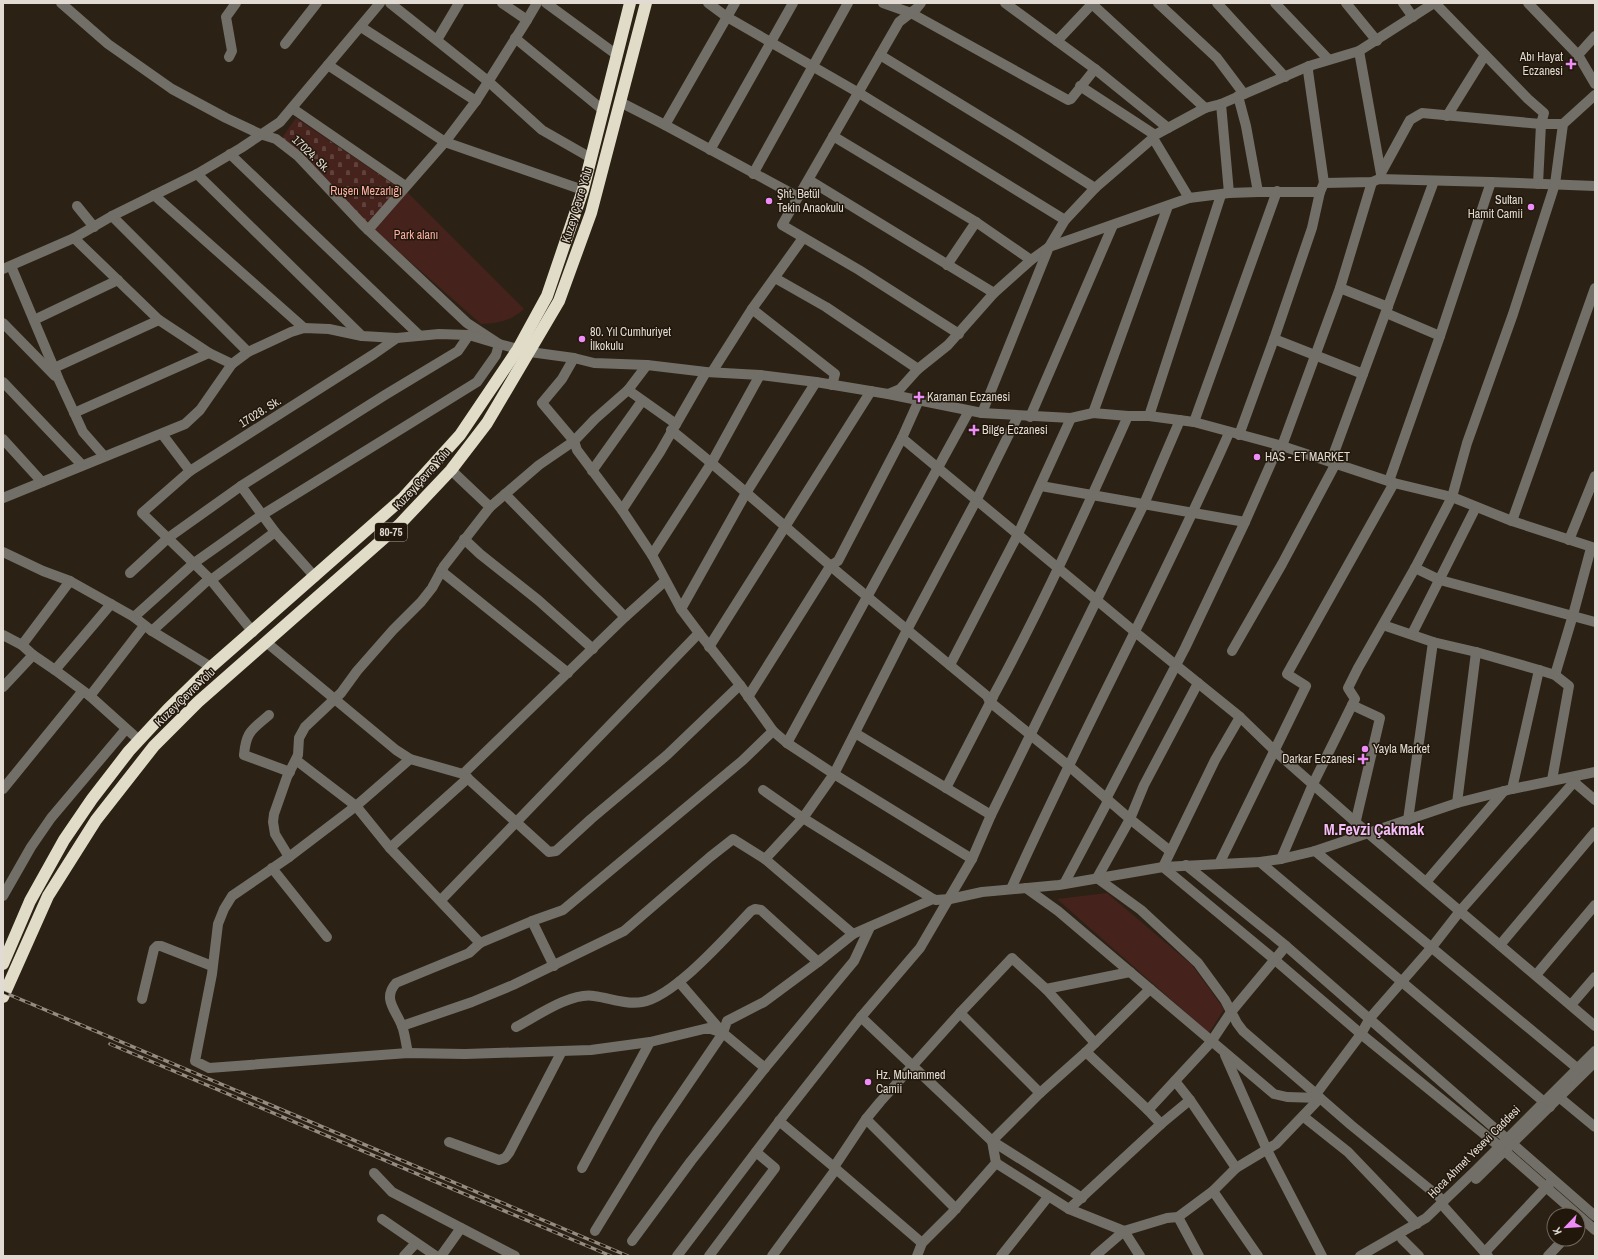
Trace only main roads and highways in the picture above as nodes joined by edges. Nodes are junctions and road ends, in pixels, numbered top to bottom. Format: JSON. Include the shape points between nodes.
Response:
{"nodes":[{"id":1,"x":630,"y":3,"type":"edge"},
{"id":2,"x":646,"y":3,"type":"edge"},
{"id":3,"x":524,"y":350,"type":"junction"},
{"id":4,"x":3,"y":964,"type":"edge"},
{"id":5,"x":3,"y":997,"type":"edge"}],
"edges":[{"from":1,"to":3,"type":"highway","name":"Kuzey Çevre Yolu","number":"80-75","via":[[583,190],[547,296]]},
{"from":2,"to":3,"type":"highway","name":"Kuzey Çevre Yolu","number":"80-75","via":[[591,213],[559,301]]},
{"from":3,"to":4,"type":"highway","name":"Kuzey Çevre Yolu","number":"80-75","via":[[460,435],[403,498],[211,667],[140,740],[92,798],[64,840],[30,901]]},
{"from":3,"to":5,"type":"highway","name":"Kuzey Çevre Yolu","number":"80-75","via":[[487,423],[451,470],[399,525],[198,702],[154,746],[96,820],[48,896]]}]}
